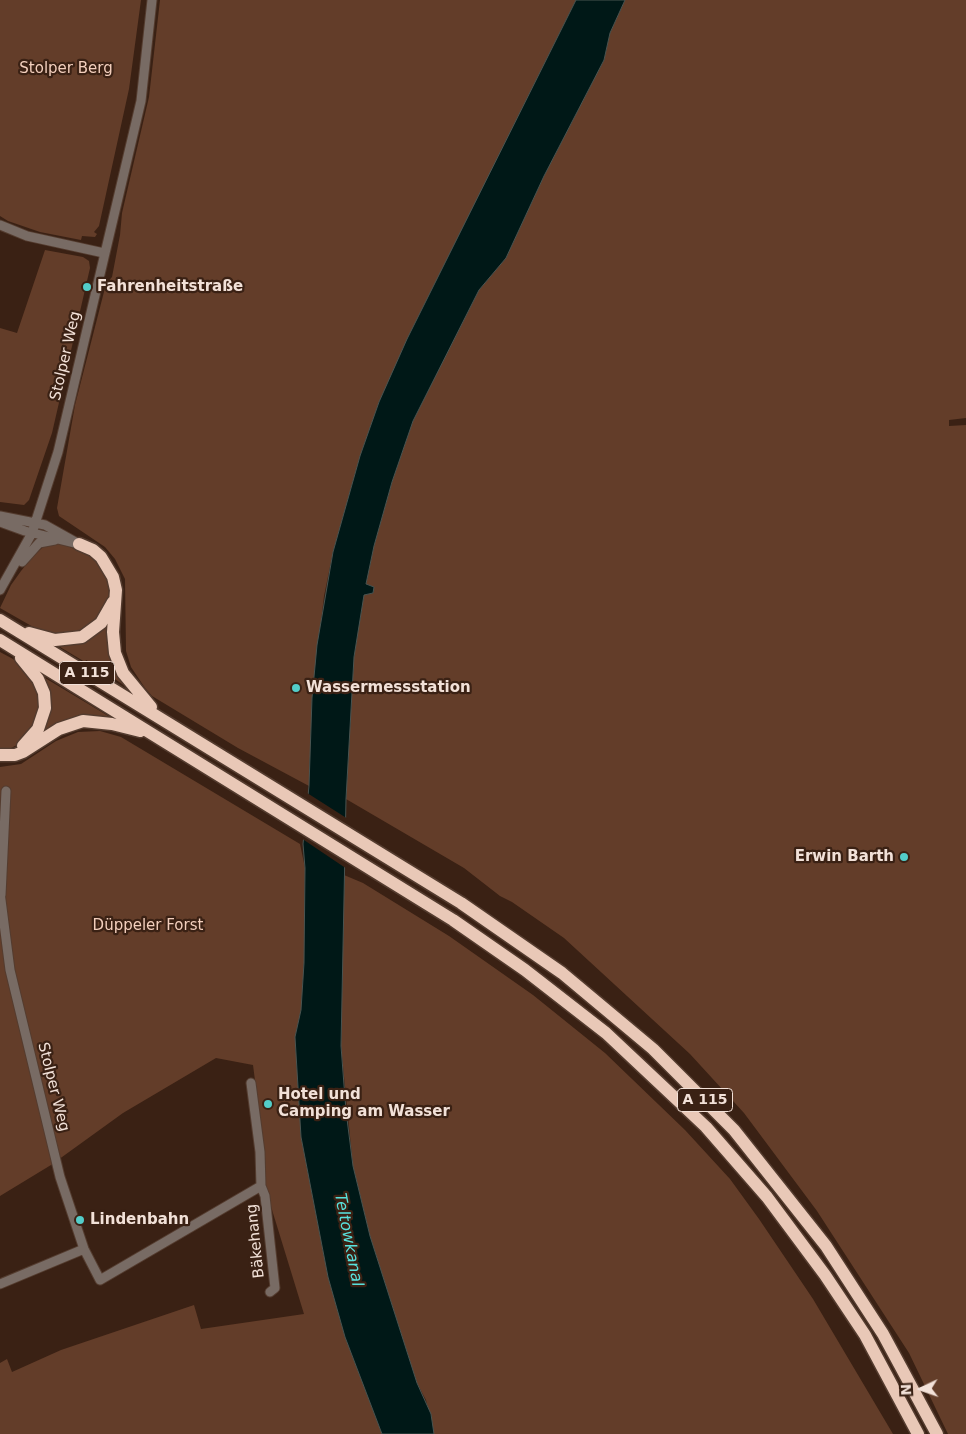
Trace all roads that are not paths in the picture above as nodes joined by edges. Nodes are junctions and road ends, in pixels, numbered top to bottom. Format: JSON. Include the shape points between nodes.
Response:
{"nodes":[{"id":1,"x":152,"y":0,"type":"edge"},
{"id":2,"x":0,"y":225,"type":"edge"},
{"id":3,"x":104,"y":253,"type":"junction"},
{"id":4,"x":0,"y":516,"type":"edge"},
{"id":5,"x":0,"y":522,"type":"edge"},
{"id":6,"x":36,"y":522,"type":"junction"},
{"id":7,"x":32,"y":533,"type":"junction"},
{"id":8,"x":58,"y":539,"type":"junction"},
{"id":9,"x":79,"y":544,"type":"junction"},
{"id":10,"x":14,"y":568,"type":"junction"},
{"id":11,"x":0,"y":590,"type":"edge"},
{"id":12,"x":116,"y":590,"type":"junction"},
{"id":13,"x":0,"y":620,"type":"edge"},
{"id":14,"x":13,"y":628,"type":"junction"},
{"id":15,"x":5,"y":643,"type":"edge"},
{"id":16,"x":161,"y":718,"type":"junction"},
{"id":17,"x":152,"y":734,"type":"junction"},
{"id":18,"x":3,"y":756,"type":"edge"},
{"id":19,"x":6,"y":791,"type":"dead end"},
{"id":20,"x":0,"y":893,"type":"edge"},
{"id":21,"x":251,"y":1083,"type":"dead end"},
{"id":22,"x":261,"y":1186,"type":"junction"},
{"id":23,"x":84,"y":1249,"type":"junction"},
{"id":24,"x":100,"y":1280,"type":"joint"},
{"id":25,"x":0,"y":1284,"type":"edge"},
{"id":26,"x":270,"y":1292,"type":"dead end"},
{"id":27,"x":918,"y":1434,"type":"edge"},
{"id":28,"x":937,"y":1434,"type":"edge"}],
"edges":[{"from":1,"to":3,"type":"street","name":"Stolper Weg","via":[[141,102]]},
{"from":2,"to":3,"type":"street","via":[[27,236]]},
{"from":3,"to":6,"type":"street","name":"Stolper Weg","via":[[58,452]]},
{"from":4,"to":6,"type":"street"},
{"from":5,"to":7,"type":"street"},
{"from":6,"to":7,"type":"street","name":"Stolper Weg"},
{"from":6,"to":9,"type":"street"},
{"from":7,"to":8,"type":"street"},
{"from":7,"to":10,"type":"street","name":"Stolper Weg"},
{"from":8,"to":9,"type":"street"},
{"from":8,"to":10,"type":"street","via":[[39,543]]},
{"from":9,"to":12,"type":"highway","via":[[101,558],[113,577]]},
{"from":10,"to":11,"type":"street","name":"Stolper Weg"},
{"from":12,"to":14,"type":"highway","via":[[111,609],[101,623],[82,637],[55,640]]},
{"from":12,"to":16,"type":"highway","via":[[115,653],[133,687]]},
{"from":13,"to":14,"type":"highway","number":"A 115"},
{"from":14,"to":16,"type":"highway","number":"A 115"},
{"from":15,"to":17,"type":"highway","number":"A 115"},
{"from":15,"to":18,"type":"highway","via":[[38,679],[44,693],[45,708],[43,719],[31,740]]},
{"from":16,"to":28,"type":"highway","number":"A 115","via":[[494,925],[562,973],[653,1048],[727,1123],[826,1246],[883,1334]]},
{"from":17,"to":18,"type":"highway","via":[[112,724],[82,721],[59,728],[23,752]]},
{"from":17,"to":27,"type":"highway","number":"A 115","via":[[371,868],[525,970],[639,1062],[706,1126],[762,1190],[865,1335]]},
{"from":19,"to":20,"type":"street","name":"Stolper Weg"},
{"from":20,"to":23,"type":"street","name":"Stolper Weg","via":[[10,970],[68,1206]]},
{"from":21,"to":22,"type":"street","name":"Bäkehang"},
{"from":22,"to":24,"type":"street","name":"Bäkehang"},
{"from":22,"to":26,"type":"street","name":"Bäkehang","via":[[265,1196],[275,1288]]},
{"from":23,"to":24,"type":"street","name":"Stolper Weg"},
{"from":23,"to":25,"type":"street"}]}
